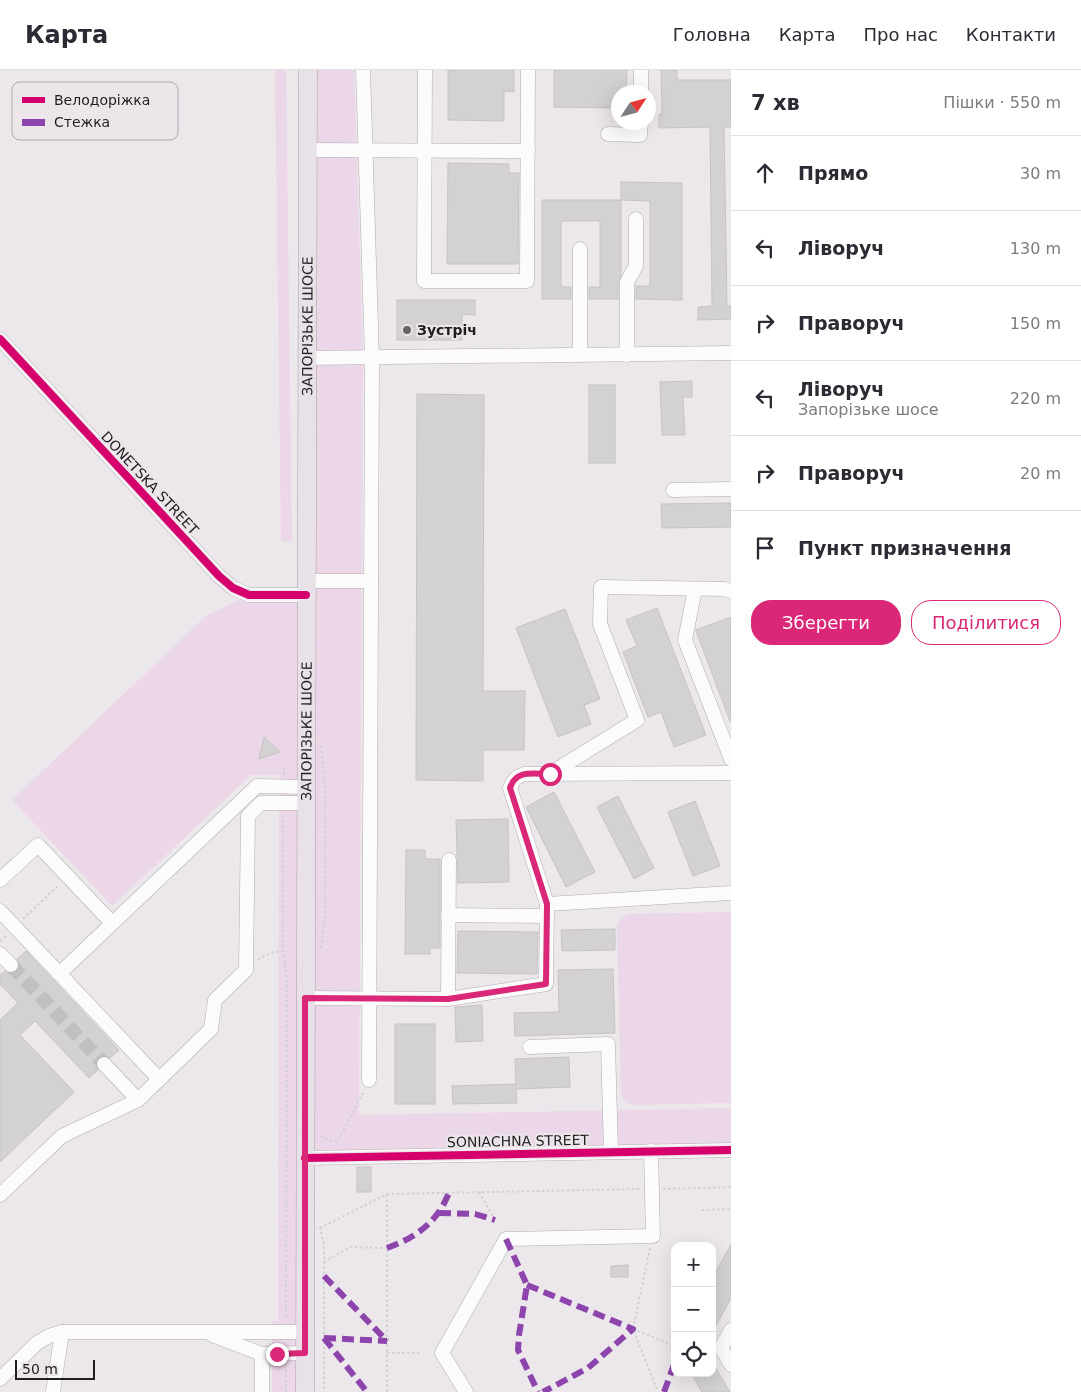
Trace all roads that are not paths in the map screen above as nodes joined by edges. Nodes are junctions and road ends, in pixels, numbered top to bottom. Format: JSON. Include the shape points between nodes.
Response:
{"nodes":[{"id":1,"x":308,"y":70,"type":"edge"},
{"id":2,"x":363,"y":70,"type":"edge"},
{"id":3,"x":425,"y":70,"type":"edge"},
{"id":4,"x":528,"y":70,"type":"edge"},
{"id":5,"x":641,"y":70,"type":"edge"},
{"id":6,"x":641,"y":85,"type":"edge"},
{"id":7,"x":640,"y":130,"type":"edge"},
{"id":8,"x":608,"y":134,"type":"dead end"},
{"id":9,"x":308,"y":150,"type":"junction"},
{"id":10,"x":366,"y":150,"type":"junction"},
{"id":11,"x":424,"y":150,"type":"junction"},
{"id":12,"x":528,"y":151,"type":"junction"},
{"id":13,"x":636,"y":219,"type":"dead end"},
{"id":14,"x":580,"y":249,"type":"dead end"},
{"id":15,"x":0,"y":339,"type":"edge"},
{"id":16,"x":731,"y":353,"type":"edge"},
{"id":17,"x":580,"y":355,"type":"junction"},
{"id":18,"x":627,"y":355,"type":"junction"},
{"id":19,"x":307,"y":358,"type":"junction"},
{"id":20,"x":372,"y":358,"type":"junction"},
{"id":21,"x":731,"y":489,"type":"edge"},
{"id":22,"x":673,"y":490,"type":"dead end"},
{"id":23,"x":371,"y":581,"type":"junction"},
{"id":24,"x":306,"y":588,"type":"junction"},
{"id":25,"x":695,"y":589,"type":"junction"},
{"id":26,"x":731,"y":592,"type":"edge"},
{"id":27,"x":731,"y":759,"type":"edge"},
{"id":28,"x":731,"y":773,"type":"edge"},
{"id":29,"x":550,"y":774,"type":"junction"},
{"id":30,"x":306,"y":795,"type":"junction"},
{"id":31,"x":237,"y":805,"type":"junction"},
{"id":32,"x":248,"y":816,"type":"junction"},
{"id":33,"x":449,"y":860,"type":"dead end"},
{"id":34,"x":0,"y":880,"type":"edge"},
{"id":35,"x":731,"y":893,"type":"edge"},
{"id":36,"x":547,"y":910,"type":"junction"},
{"id":37,"x":0,"y":911,"type":"edge"},
{"id":38,"x":448,"y":915,"type":"junction"},
{"id":39,"x":112,"y":923,"type":"junction"},
{"id":40,"x":0,"y":954,"type":"edge"},
{"id":41,"x":11,"y":965,"type":"tunnel mouth"},
{"id":42,"x":59,"y":974,"type":"junction"},
{"id":43,"x":305,"y":998,"type":"junction"},
{"id":44,"x":370,"y":999,"type":"junction"},
{"id":45,"x":448,"y":999,"type":"junction"},
{"id":46,"x":530,"y":1047,"type":"dead end"},
{"id":47,"x":104,"y":1064,"type":"tunnel mouth"},
{"id":48,"x":159,"y":1079,"type":"junction"},
{"id":49,"x":369,"y":1080,"type":"road end"},
{"id":50,"x":138,"y":1100,"type":"junction"},
{"id":51,"x":731,"y":1150,"type":"edge"},
{"id":52,"x":651,"y":1151,"type":"junction"},
{"id":53,"x":611,"y":1152,"type":"junction"},
{"id":54,"x":305,"y":1158,"type":"junction"},
{"id":55,"x":0,"y":1195,"type":"edge"},
{"id":56,"x":731,"y":1330,"type":"edge"},
{"id":57,"x":62,"y":1332,"type":"junction"},
{"id":58,"x":204,"y":1332,"type":"junction"},
{"id":59,"x":304,"y":1332,"type":"junction"},
{"id":60,"x":305,"y":1353,"type":"junction"},
{"id":61,"x":262,"y":1354,"type":"junction"},
{"id":62,"x":731,"y":1365,"type":"edge"},
{"id":63,"x":0,"y":1379,"type":"edge"},
{"id":64,"x":53,"y":1392,"type":"edge"},
{"id":65,"x":262,"y":1392,"type":"edge"},
{"id":66,"x":305,"y":1392,"type":"edge"},
{"id":67,"x":466,"y":1392,"type":"edge"}],
"edges":[{"from":1,"to":9,"type":"main road","name":"ЗАПОРІЗЬКЕ ШОСЕ"},
{"from":2,"to":10,"type":"street"},
{"from":3,"to":11,"type":"street"},
{"from":4,"to":12,"type":"street"},
{"from":5,"to":6,"type":"street"},
{"from":7,"to":8,"type":"street","via":[[640,135]]},
{"from":9,"to":10,"type":"street"},
{"from":9,"to":19,"type":"main road","name":"ЗАПОРІЗЬКЕ ШОСЕ"},
{"from":10,"to":11,"type":"street"},
{"from":10,"to":20,"type":"street"},
{"from":11,"to":12,"type":"street"},
{"from":11,"to":12,"type":"street","via":[[424,281],[527,281]]},
{"from":13,"to":18,"type":"street","via":[[636,266],[627,282]]},
{"from":14,"to":17,"type":"street"},
{"from":15,"to":24,"type":"street","name":"DONETSKA STREET","via":[[233,588],[249,595]]},
{"from":16,"to":18,"type":"street"},
{"from":17,"to":18,"type":"street"},
{"from":17,"to":20,"type":"street"},
{"from":19,"to":20,"type":"street"},
{"from":19,"to":24,"type":"main road","name":"ЗАПОРІЗЬКЕ ШОСЕ"},
{"from":20,"to":23,"type":"street"},
{"from":21,"to":22,"type":"street"},
{"from":23,"to":24,"type":"street","name":"DONETSKA STREET"},
{"from":23,"to":44,"type":"street"},
{"from":24,"to":30,"type":"main road","name":"ЗАПОРІЗЬКЕ ШОСЕ"},
{"from":25,"to":26,"type":"street"},
{"from":25,"to":27,"type":"street","via":[[685,640]]},
{"from":25,"to":29,"type":"street","via":[[601,587],[600,624],[637,720]]},
{"from":28,"to":29,"type":"street"},
{"from":29,"to":36,"type":"street","via":[[517,776],[510,788]]},
{"from":30,"to":31,"type":"street","via":[[257,786]]},
{"from":30,"to":32,"type":"street","via":[[262,803]]},
{"from":30,"to":43,"type":"main road","name":"ЗАПОРІЗЬКЕ ШОСЕ"},
{"from":31,"to":32,"type":"street"},
{"from":31,"to":39,"type":"street"},
{"from":32,"to":48,"type":"street","via":[[246,970],[215,1000],[211,1029]]},
{"from":33,"to":38,"type":"street"},
{"from":34,"to":39,"type":"street","via":[[38,845]]},
{"from":35,"to":36,"type":"street"},
{"from":36,"to":38,"type":"street"},
{"from":36,"to":45,"type":"street","via":[[546,984]]},
{"from":37,"to":42,"type":"street"},
{"from":38,"to":45,"type":"street"},
{"from":39,"to":42,"type":"street"},
{"from":40,"to":41,"type":"street"},
{"from":42,"to":48,"type":"street"},
{"from":43,"to":44,"type":"street"},
{"from":43,"to":54,"type":"main road","name":"ЗАПОРІЗЬКЕ ШОСЕ"},
{"from":44,"to":45,"type":"street"},
{"from":44,"to":49,"type":"street"},
{"from":46,"to":53,"type":"street","via":[[608,1044]]},
{"from":47,"to":50,"type":"street"},
{"from":48,"to":50,"type":"street"},
{"from":50,"to":55,"type":"street","via":[[62,1136]]},
{"from":51,"to":52,"type":"street","name":"SONIACHNA STREET"},
{"from":52,"to":53,"type":"street","name":"SONIACHNA STREET"},
{"from":52,"to":67,"type":"street","via":[[653,1236],[506,1239],[442,1353]]},
{"from":53,"to":54,"type":"street","name":"SONIACHNA STREET"},
{"from":54,"to":59,"type":"main road","name":"ЗАПОРІЗЬКЕ ШОСЕ"},
{"from":56,"to":62,"type":"street","via":[[721,1348]]},
{"from":57,"to":58,"type":"street"},
{"from":57,"to":63,"type":"street","via":[[37,1343]]},
{"from":57,"to":64,"type":"street"},
{"from":58,"to":59,"type":"street"},
{"from":58,"to":61,"type":"street"},
{"from":59,"to":60,"type":"main road","name":"ЗАПОРІЗЬКЕ ШОСЕ"},
{"from":60,"to":61,"type":"street"},
{"from":60,"to":66,"type":"main road","name":"ЗАПОРІЗЬКЕ ШОСЕ"},
{"from":61,"to":65,"type":"street"}]}
